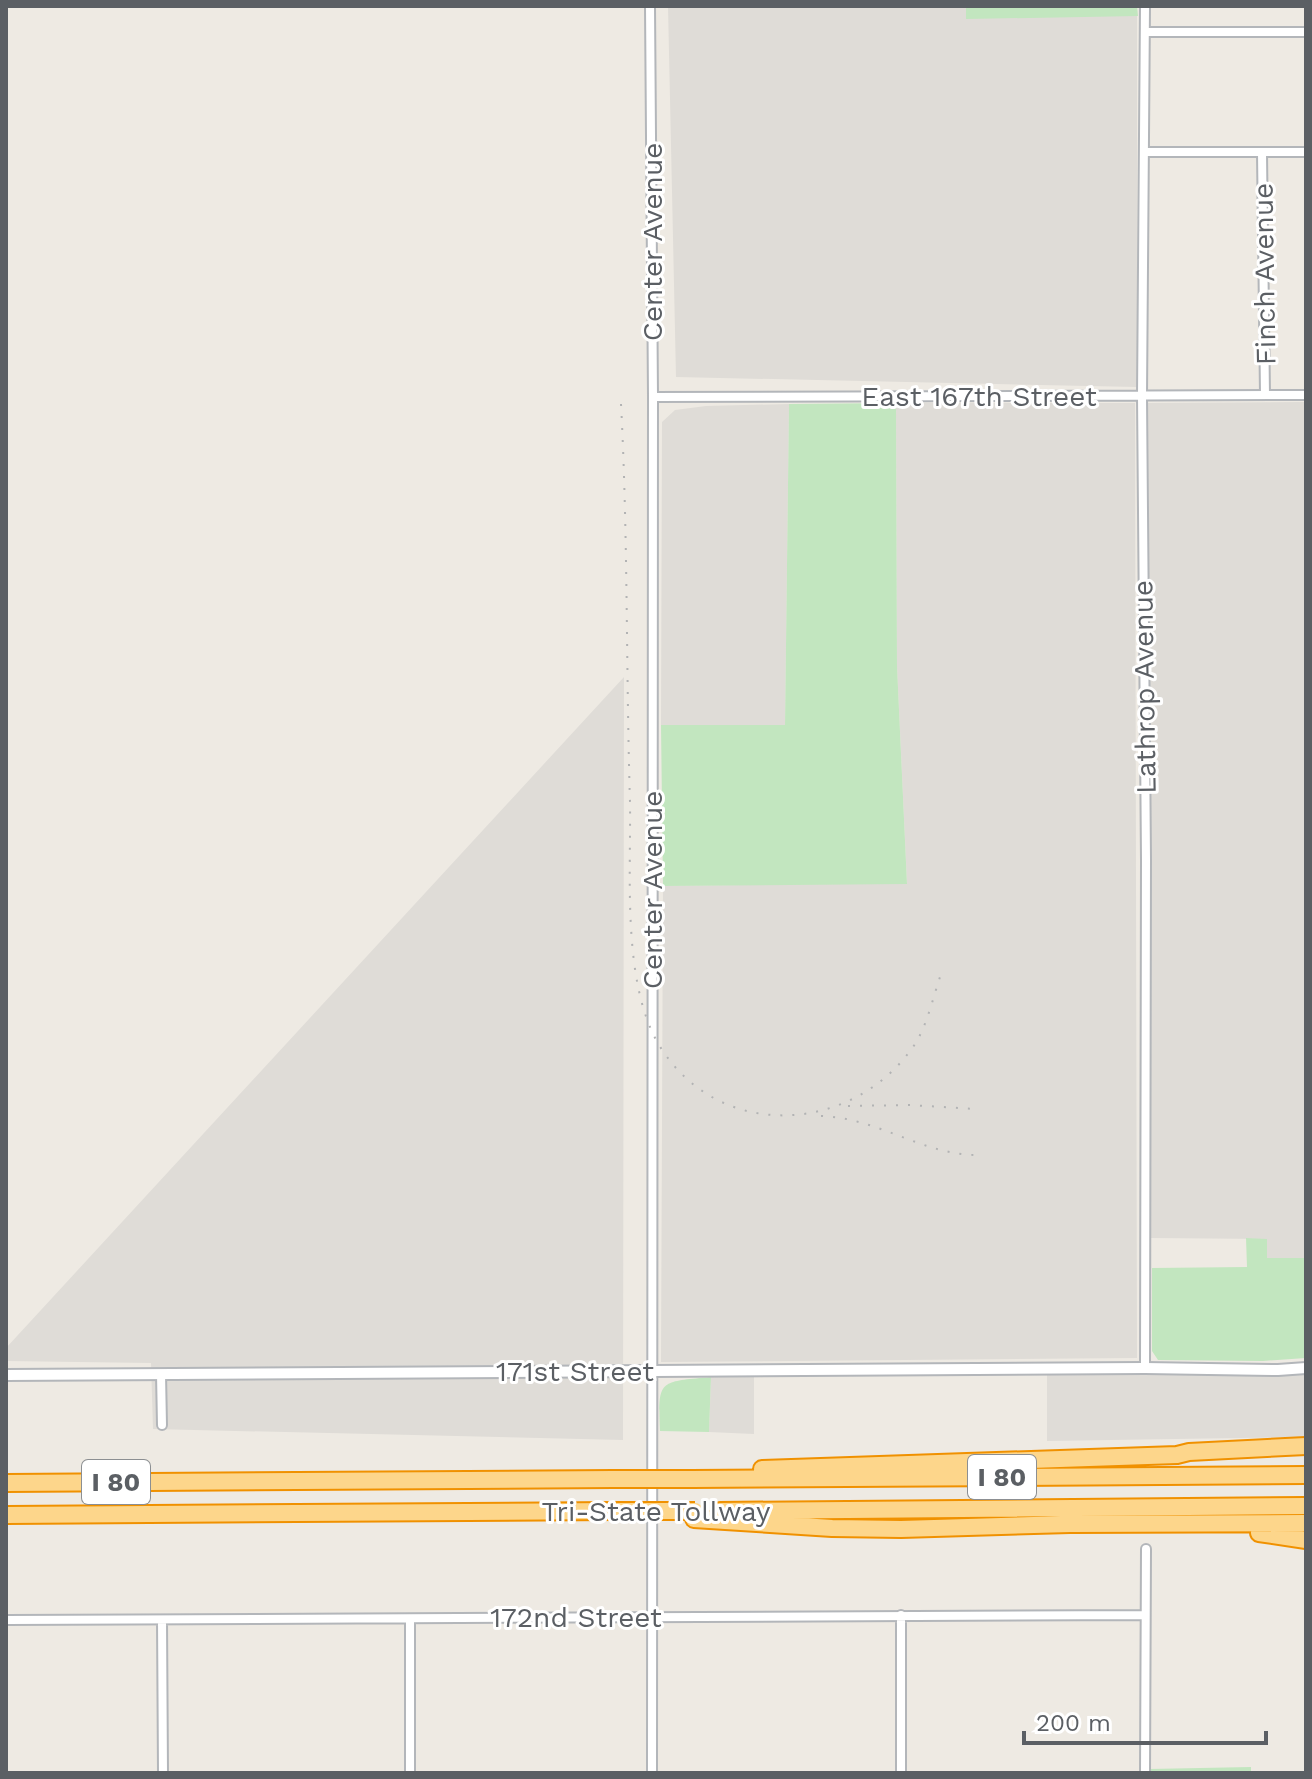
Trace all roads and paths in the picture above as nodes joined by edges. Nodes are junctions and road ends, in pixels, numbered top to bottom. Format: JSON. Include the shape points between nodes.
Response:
{"nodes":[{"id":1,"x":650,"y":6,"type":"edge"},
{"id":2,"x":1145,"y":6,"type":"edge"},
{"id":3,"x":1145,"y":32,"type":"junction"},
{"id":4,"x":1306,"y":32,"type":"edge"},
{"id":5,"x":1145,"y":152,"type":"junction"},
{"id":6,"x":1306,"y":152,"type":"edge"},
{"id":7,"x":1262,"y":153,"type":"junction"},
{"id":8,"x":1265,"y":395,"type":"junction"},
{"id":9,"x":1306,"y":395,"type":"edge"},
{"id":10,"x":1142,"y":396,"type":"junction"},
{"id":11,"x":653,"y":397,"type":"junction"},
{"id":12,"x":1145,"y":1368,"type":"junction"},
{"id":13,"x":1306,"y":1368,"type":"edge"},
{"id":14,"x":653,"y":1371,"type":"junction"},
{"id":15,"x":161,"y":1374,"type":"junction"},
{"id":16,"x":6,"y":1375,"type":"edge"},
{"id":17,"x":162,"y":1425,"type":"dead end"},
{"id":18,"x":1306,"y":1446,"type":"edge"},
{"id":19,"x":1177,"y":1455,"type":"junction"},
{"id":20,"x":1306,"y":1456,"type":"edge"},
{"id":21,"x":1306,"y":1475,"type":"edge"},
{"id":22,"x":695,"y":1479,"type":"junction"},
{"id":23,"x":6,"y":1483,"type":"edge"},
{"id":24,"x":1306,"y":1506,"type":"edge"},
{"id":25,"x":6,"y":1515,"type":"edge"},
{"id":26,"x":694,"y":1515,"type":"junction"},
{"id":27,"x":1306,"y":1523,"type":"edge"},
{"id":28,"x":1057,"y":1526,"type":"junction"},
{"id":29,"x":1306,"y":1540,"type":"edge"},
{"id":30,"x":1146,"y":1549,"type":"dead end"},
{"id":31,"x":901,"y":1615,"type":"junction"},
{"id":32,"x":1145,"y":1615,"type":"junction"},
{"id":33,"x":651,"y":1617,"type":"junction"},
{"id":34,"x":410,"y":1619,"type":"junction"},
{"id":35,"x":6,"y":1620,"type":"edge"},
{"id":36,"x":162,"y":1620,"type":"junction"},
{"id":37,"x":163,"y":1773,"type":"edge"},
{"id":38,"x":410,"y":1773,"type":"edge"},
{"id":39,"x":652,"y":1773,"type":"edge"},
{"id":40,"x":901,"y":1773,"type":"edge"},
{"id":41,"x":1145,"y":1773,"type":"edge"}],
"edges":[{"from":1,"to":11,"type":"street","name":"Center Avenue"},
{"from":2,"to":3,"type":"street","name":"Lathrop Avenue"},
{"from":3,"to":4,"type":"street"},
{"from":3,"to":5,"type":"street","name":"Lathrop Avenue"},
{"from":5,"to":7,"type":"street"},
{"from":5,"to":10,"type":"street","name":"Lathrop Avenue"},
{"from":6,"to":7,"type":"street"},
{"from":7,"to":8,"type":"street","name":"Finch Avenue"},
{"from":8,"to":9,"type":"street","name":"East 167th Street"},
{"from":8,"to":10,"type":"street","name":"East 167th Street"},
{"from":10,"to":11,"type":"street","name":"East 167th Street"},
{"from":10,"to":12,"type":"street","name":"Lathrop Avenue"},
{"from":11,"to":14,"type":"street","name":"Center Avenue"},
{"from":12,"to":13,"type":"street","name":"171st Street"},
{"from":12,"to":14,"type":"street","name":"171st Street"},
{"from":14,"to":15,"type":"street","name":"171st Street"},
{"from":14,"to":33,"type":"street","name":"Center Avenue"},
{"from":15,"to":16,"type":"street","name":"171st Street"},
{"from":15,"to":17,"type":"street"},
{"from":18,"to":19,"type":"highway"},
{"from":19,"to":20,"type":"highway"},
{"from":19,"to":22,"type":"highway","via":[[805,1466]]},
{"from":21,"to":22,"type":"highway","name":"Tri-State Tollway","number":"I 80"},
{"from":22,"to":23,"type":"highway","name":"Tri-State Tollway","number":"I 80","bridge":true},
{"from":24,"to":26,"type":"highway","name":"Tri-State Tollway","number":"I 80"},
{"from":25,"to":26,"type":"highway","name":"Tri-State Tollway","number":"I 80","bridge":true},
{"from":26,"to":28,"type":"highway","via":[[832,1528]]},
{"from":27,"to":28,"type":"highway"},
{"from":28,"to":29,"type":"highway","via":[[1263,1533]]},
{"from":30,"to":32,"type":"street"},
{"from":31,"to":32,"type":"street","name":"172nd Street"},
{"from":31,"to":33,"type":"street","name":"172nd Street"},
{"from":31,"to":40,"type":"street"},
{"from":32,"to":41,"type":"street"},
{"from":33,"to":34,"type":"street","name":"172nd Street"},
{"from":33,"to":39,"type":"street","name":"Center Avenue"},
{"from":34,"to":36,"type":"street","name":"172nd Street"},
{"from":34,"to":38,"type":"street"},
{"from":35,"to":36,"type":"street","name":"172nd Street"},
{"from":36,"to":37,"type":"street"}]}
